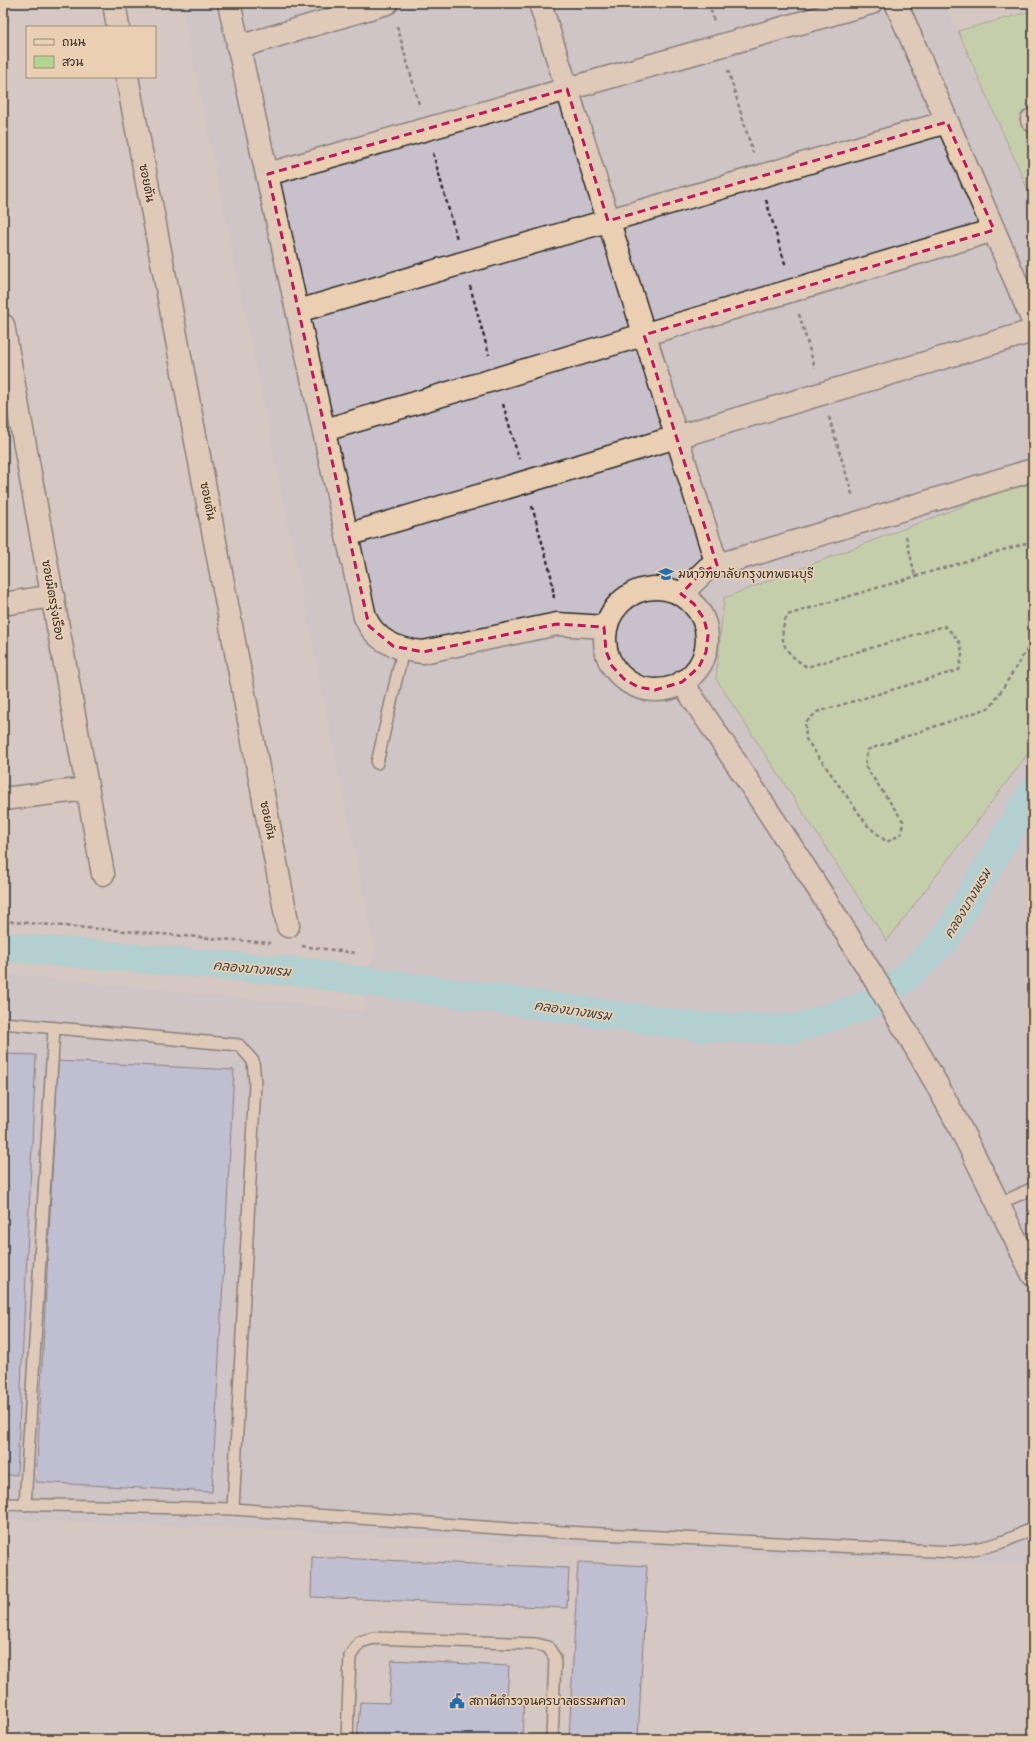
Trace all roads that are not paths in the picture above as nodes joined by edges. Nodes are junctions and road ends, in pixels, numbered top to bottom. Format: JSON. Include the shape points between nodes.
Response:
{"nodes":[{"id":1,"x":114,"y":3,"type":"edge"},
{"id":2,"x":230,"y":3,"type":"edge"},
{"id":3,"x":387,"y":3,"type":"edge"},
{"id":4,"x":540,"y":3,"type":"edge"},
{"id":5,"x":871,"y":3,"type":"edge"},
{"id":6,"x":896,"y":3,"type":"edge"},
{"id":7,"x":118,"y":26,"type":"edge"},
{"id":8,"x":238,"y":47,"type":"junction"},
{"id":9,"x":127,"y":78,"type":"edge"},
{"id":10,"x":567,"y":89,"type":"junction"},
{"id":11,"x":947,"y":122,"type":"junction"},
{"id":12,"x":268,"y":174,"type":"junction"},
{"id":13,"x":608,"y":220,"type":"junction"},
{"id":14,"x":994,"y":230,"type":"junction"},
{"id":15,"x":298,"y":311,"type":"junction"},
{"id":16,"x":1033,"y":321,"type":"edge"},
{"id":17,"x":3,"y":325,"type":"edge"},
{"id":18,"x":1033,"y":332,"type":"edge"},
{"id":19,"x":644,"y":335,"type":"junction"},
{"id":20,"x":10,"y":405,"type":"edge"},
{"id":21,"x":325,"y":430,"type":"junction"},
{"id":22,"x":677,"y":437,"type":"junction"},
{"id":23,"x":1033,"y":470,"type":"edge"},
{"id":24,"x":347,"y":535,"type":"junction"},
{"id":25,"x":717,"y":565,"type":"junction"},
{"id":26,"x":681,"y":594,"type":"junction"},
{"id":27,"x":53,"y":596,"type":"junction"},
{"id":28,"x":3,"y":604,"type":"edge"},
{"id":29,"x":606,"y":628,"type":"junction"},
{"id":30,"x":403,"y":650,"type":"junction"},
{"id":31,"x":682,"y":682,"type":"junction"},
{"id":32,"x":377,"y":763,"type":"dead end"},
{"id":33,"x":87,"y":789,"type":"junction"},
{"id":34,"x":3,"y":799,"type":"edge"},
{"id":35,"x":103,"y":874,"type":"dead end"},
{"id":36,"x":288,"y":926,"type":"dead end"},
{"id":37,"x":3,"y":1023,"type":"edge"},
{"id":38,"x":54,"y":1029,"type":"junction"},
{"id":39,"x":1033,"y":1188,"type":"edge"},
{"id":40,"x":999,"y":1204,"type":"junction"},
{"id":41,"x":1033,"y":1275,"type":"edge"},
{"id":42,"x":3,"y":1504,"type":"edge"},
{"id":43,"x":25,"y":1505,"type":"junction"},
{"id":44,"x":233,"y":1509,"type":"junction"},
{"id":45,"x":1033,"y":1527,"type":"edge"},
{"id":46,"x":348,"y":1739,"type":"edge"},
{"id":47,"x":552,"y":1739,"type":"edge"}],
"edges":[{"from":1,"to":7,"type":"street"},
{"from":2,"to":8,"type":"street"},
{"from":3,"to":8,"type":"street"},
{"from":4,"to":10,"type":"street"},
{"from":5,"to":10,"type":"street"},
{"from":6,"to":11,"type":"street"},
{"from":8,"to":12,"type":"street"},
{"from":9,"to":36,"type":"street","name":"ซอยตัน"},
{"from":10,"to":12,"type":"street"},
{"from":10,"to":13,"type":"street"},
{"from":11,"to":13,"type":"street"},
{"from":11,"to":14,"type":"street"},
{"from":12,"to":15,"type":"street"},
{"from":13,"to":15,"type":"street"},
{"from":13,"to":19,"type":"street"},
{"from":14,"to":16,"type":"street"},
{"from":14,"to":19,"type":"street"},
{"from":15,"to":21,"type":"street"},
{"from":17,"to":20,"type":"street","name":"ซอยมิตรรุ่งเรือง"},
{"from":18,"to":22,"type":"street"},
{"from":19,"to":21,"type":"street"},
{"from":19,"to":22,"type":"street"},
{"from":20,"to":27,"type":"street","name":"ซอยมิตรรุ่งเรือง"},
{"from":21,"to":24,"type":"street"},
{"from":22,"to":24,"type":"street"},
{"from":22,"to":25,"type":"street"},
{"from":23,"to":25,"type":"street"},
{"from":24,"to":30,"type":"street","via":[[369,626],[384,641]]},
{"from":25,"to":26,"type":"street","via":[[702,572]]},
{"from":26,"to":29,"type":"street","via":[[659,588],[648,588],[632,593],[618,603],[609,617]]},
{"from":26,"to":31,"type":"street","via":[[694,604],[704,619],[708,635],[706,652],[699,667]]},
{"from":27,"to":28,"type":"street"},
{"from":27,"to":33,"type":"street","name":"ซอยมิตรรุ่งเรือง"},
{"from":29,"to":30,"type":"street","via":[[557,624],[428,652]]},
{"from":29,"to":31,"type":"street","via":[[606,651],[612,666],[624,679],[638,687],[655,690]]},
{"from":30,"to":32,"type":"lane"},
{"from":31,"to":40,"type":"street","via":[[865,961],[926,1064]]},
{"from":33,"to":34,"type":"street"},
{"from":33,"to":35,"type":"street","name":"ซอยมิตรรุ่งเรือง"},
{"from":37,"to":38,"type":"lane"},
{"from":38,"to":43,"type":"lane"},
{"from":38,"to":44,"type":"lane","via":[[239,1045],[253,1061],[255,1083]]},
{"from":39,"to":40,"type":"lane"},
{"from":40,"to":41,"type":"street"},
{"from":42,"to":43,"type":"lane"},
{"from":43,"to":44,"type":"lane"},
{"from":44,"to":45,"type":"lane","via":[[524,1530],[953,1552],[987,1548],[1016,1538]]},
{"from":46,"to":47,"type":"lane","via":[[350,1656],[360,1642],[374,1638],[536,1644],[548,1647],[555,1658]]}]}
